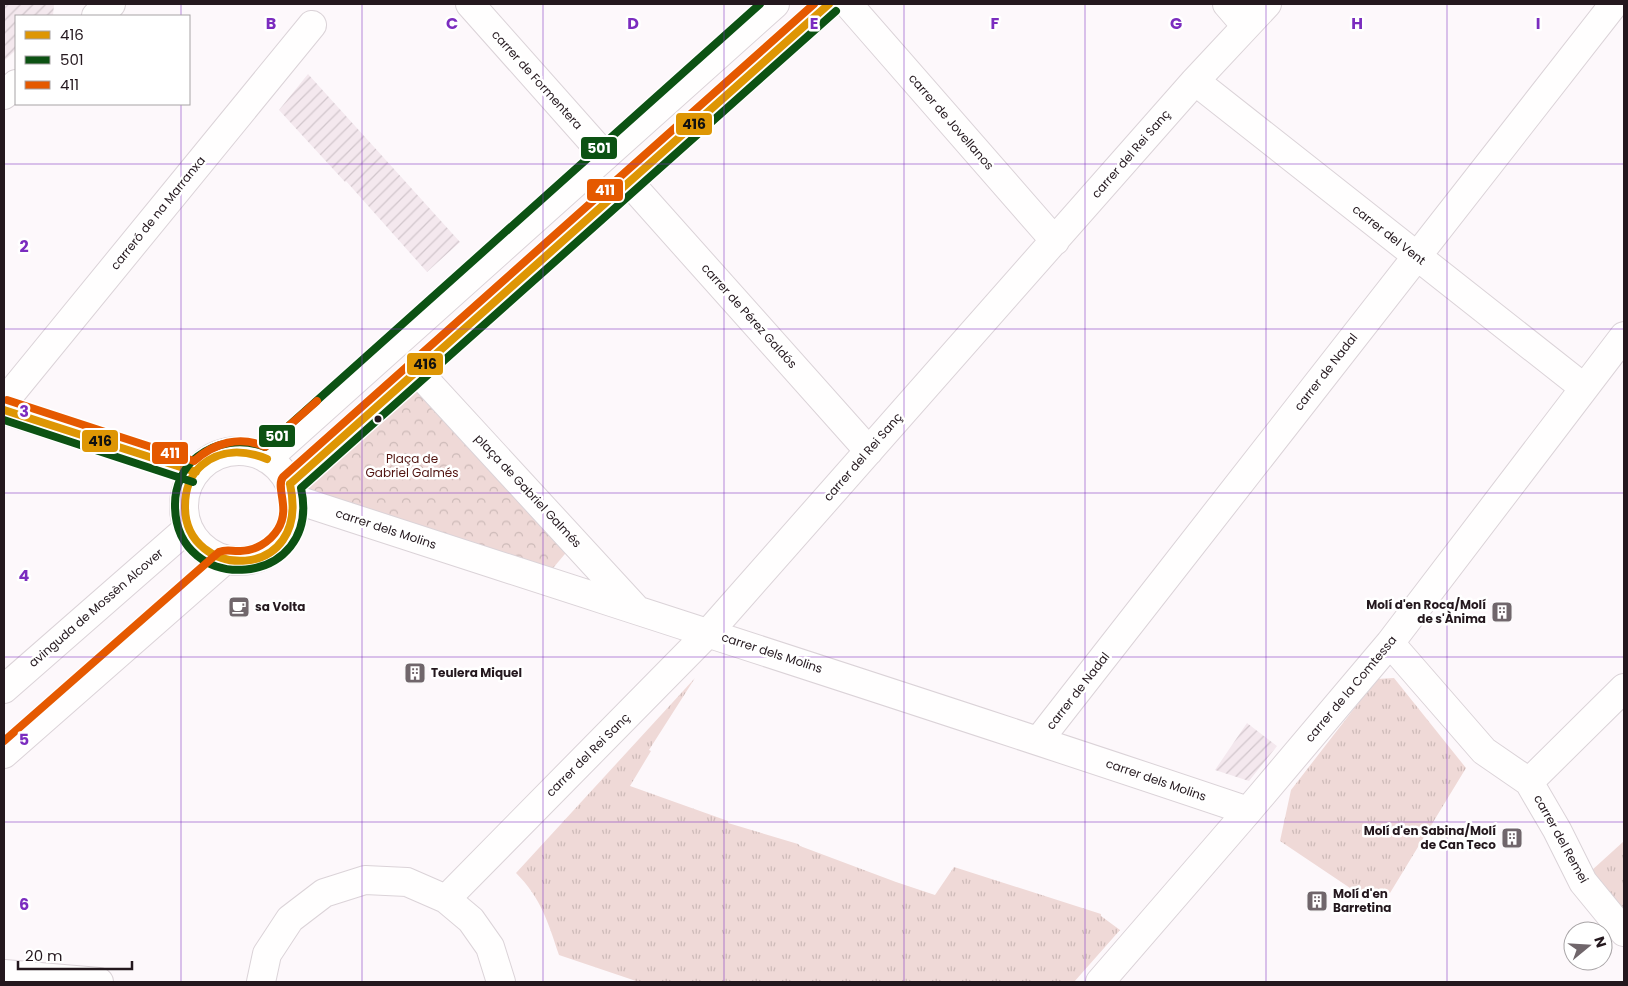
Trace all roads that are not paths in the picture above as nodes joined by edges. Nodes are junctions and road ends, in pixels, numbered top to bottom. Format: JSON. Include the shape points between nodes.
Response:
{"nodes":[{"id":1,"x":470,"y":4,"type":"edge"},
{"id":2,"x":775,"y":4,"type":"edge"},
{"id":3,"x":829,"y":4,"type":"edge"},
{"id":4,"x":848,"y":4,"type":"edge"},
{"id":5,"x":1227,"y":4,"type":"edge"},
{"id":6,"x":1267,"y":4,"type":"edge"},
{"id":7,"x":1614,"y":10,"type":"edge"},
{"id":8,"x":312,"y":25,"type":"dead end"},
{"id":9,"x":1246,"y":26,"type":"junction"},
{"id":10,"x":1195,"y":81,"type":"junction"},
{"id":11,"x":15,"y":85,"type":"edge"},
{"id":12,"x":4,"y":95,"type":"edge"},
{"id":13,"x":605,"y":156,"type":"junction"},
{"id":14,"x":629,"y":182,"type":"junction"},
{"id":15,"x":1055,"y":241,"type":"junction"},
{"id":16,"x":1416,"y":257,"type":"junction"},
{"id":17,"x":1624,"y":336,"type":"edge"},
{"id":18,"x":417,"y":371,"type":"junction"},
{"id":19,"x":1584,"y":387,"type":"junction"},
{"id":20,"x":4,"y":402,"type":"edge"},
{"id":21,"x":4,"y":410,"type":"edge"},
{"id":22,"x":869,"y":451,"type":"junction"},
{"id":23,"x":267,"y":459,"type":"junction"},
{"id":24,"x":196,"y":472,"type":"junction"},
{"id":25,"x":292,"y":492,"type":"junction"},
{"id":26,"x":188,"y":528,"type":"junction"},
{"id":27,"x":225,"y":560,"type":"junction"},
{"id":28,"x":638,"y":612,"type":"junction"},
{"id":29,"x":709,"y":632,"type":"junction"},
{"id":30,"x":1390,"y":643,"type":"junction"},
{"id":31,"x":1624,"y":688,"type":"edge"},
{"id":32,"x":4,"y":689,"type":"edge"},
{"id":33,"x":1040,"y":740,"type":"junction"},
{"id":34,"x":4,"y":754,"type":"edge"},
{"id":35,"x":1529,"y":782,"type":"junction"},
{"id":36,"x":1248,"y":811,"type":"junction"},
{"id":37,"x":446,"y":899,"type":"junction"},
{"id":38,"x":1624,"y":932,"type":"edge"},
{"id":39,"x":4,"y":974,"type":"edge"},
{"id":40,"x":99,"y":982,"type":"edge"},
{"id":41,"x":261,"y":982,"type":"edge"},
{"id":42,"x":501,"y":982,"type":"edge"},
{"id":43,"x":1100,"y":982,"type":"edge"}],
"edges":[{"from":1,"to":13,"type":"street","name":"carrer de Formentera"},
{"from":2,"to":13,"type":"street"},
{"from":3,"to":14,"type":"street"},
{"from":4,"to":15,"type":"street","name":"carrer de Jovellanos"},
{"from":5,"to":9,"type":"street"},
{"from":6,"to":9,"type":"street","name":"carrer del Rei Sanç"},
{"from":7,"to":16,"type":"street","name":"carrer de Nadal"},
{"from":8,"to":20,"type":"street","name":"carreró de na Marranxa"},
{"from":9,"to":10,"type":"street","name":"carrer del Rei Sanç"},
{"from":10,"to":15,"type":"street","name":"carrer del Rei Sanç"},
{"from":10,"to":16,"type":"street","name":"carrer del Vent"},
{"from":11,"to":12,"type":"street"},
{"from":13,"to":23,"type":"street"},
{"from":14,"to":18,"type":"street"},
{"from":14,"to":22,"type":"street","name":"carrer de Pérez Galdós"},
{"from":15,"to":22,"type":"street","name":"carrer del Rei Sanç"},
{"from":16,"to":19,"type":"street","name":"carrer del Vent"},
{"from":16,"to":33,"type":"street","name":"carrer de Nadal"},
{"from":17,"to":19,"type":"street","name":"carrer de la Comtessa"},
{"from":18,"to":25,"type":"street"},
{"from":18,"to":28,"type":"street","name":"plaça de Gabriel Galmés"},
{"from":19,"to":30,"type":"street","name":"carrer de la Comtessa"},
{"from":21,"to":24,"type":"street"},
{"from":22,"to":29,"type":"street","name":"carrer del Rei Sanç"},
{"from":23,"to":24,"type":"street","via":[[240,450],[223,453],[208,460]]},
{"from":23,"to":25,"type":"street","via":[[282,472]]},
{"from":24,"to":26,"type":"street","via":[[184,499]]},
{"from":25,"to":27,"type":"street","via":[[294,517],[276,548],[243,562]]},
{"from":25,"to":28,"type":"street","name":"carrer dels Molins"},
{"from":26,"to":27,"type":"street","via":[[210,554]]},
{"from":26,"to":32,"type":"street","name":"avinguda de Mossèn Alcover"},
{"from":27,"to":34,"type":"street"},
{"from":28,"to":29,"type":"street","name":"carrer dels Molins"},
{"from":29,"to":33,"type":"street","name":"carrer dels Molins"},
{"from":29,"to":37,"type":"street","name":"carrer del Rei Sanç"},
{"from":30,"to":35,"type":"street","name":"carrer del Remei","via":[[1484,751]]},
{"from":30,"to":36,"type":"street","name":"carrer de la Comtessa"},
{"from":31,"to":35,"type":"street"},
{"from":33,"to":36,"type":"street","name":"carrer dels Molins"},
{"from":35,"to":38,"type":"street","name":"carrer del Remei","via":[[1583,882]]},
{"from":36,"to":43,"type":"street","name":"carrer de la Comtessa"},
{"from":37,"to":41,"type":"street","via":[[407,882],[365,880],[324,893],[290,919],[267,954]]},
{"from":37,"to":42,"type":"street","via":[[472,920],[490,947]]},
{"from":39,"to":40,"type":"street"}]}
